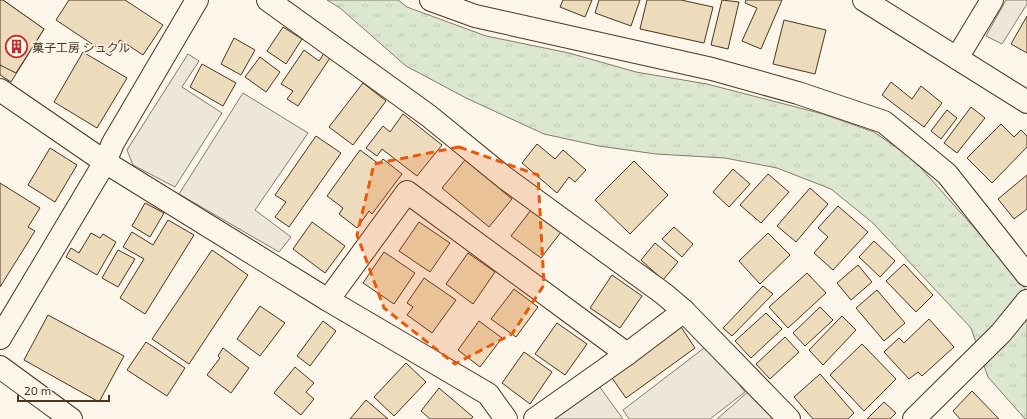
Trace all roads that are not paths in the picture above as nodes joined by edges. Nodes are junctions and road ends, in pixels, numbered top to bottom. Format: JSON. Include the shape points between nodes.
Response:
{"nodes":[{"id":1,"x":197,"y":0,"type":"edge"},
{"id":2,"x":268,"y":0,"type":"edge"},
{"id":3,"x":864,"y":0,"type":"edge"},
{"id":4,"x":992,"y":0,"type":"edge"},
{"id":5,"x":438,"y":1,"type":"edge"},
{"id":6,"x":957,"y":58,"type":"junction"},
{"id":7,"x":0,"y":90,"type":"edge"},
{"id":8,"x":1027,"y":102,"type":"edge"},
{"id":9,"x":105,"y":162,"type":"junction"},
{"id":10,"x":1027,"y":275,"type":"edge"},
{"id":11,"x":328,"y":300,"type":"junction"},
{"id":12,"x":1027,"y":301,"type":"edge"},
{"id":13,"x":684,"y":311,"type":"junction"},
{"id":14,"x":0,"y":338,"type":"edge"},
{"id":15,"x":628,"y":354,"type":"junction"},
{"id":16,"x":0,"y":366,"type":"edge"},
{"id":17,"x":502,"y":417,"type":"edge"},
{"id":18,"x":71,"y":419,"type":"edge"},
{"id":19,"x":535,"y":419,"type":"edge"},
{"id":20,"x":789,"y":419,"type":"edge"},
{"id":21,"x":914,"y":419,"type":"edge"}],
"edges":[{"from":1,"to":9,"type":"street","via":[[113,143]]},
{"from":2,"to":13,"type":"street","via":[[429,116],[505,178]]},
{"from":3,"to":6,"type":"street"},
{"from":4,"to":6,"type":"street"},
{"from":5,"to":10,"type":"street","via":[[475,16],[719,71],[798,92],[884,122],[947,174]]},
{"from":6,"to":8,"type":"street"},
{"from":7,"to":9,"type":"street"},
{"from":9,"to":11,"type":"street"},
{"from":9,"to":14,"type":"street"},
{"from":11,"to":15,"type":"street","via":[[408,192]]},
{"from":11,"to":17,"type":"street","via":[[488,394]]},
{"from":12,"to":21,"type":"street","via":[[1001,333]]},
{"from":13,"to":15,"type":"street"},
{"from":13,"to":20,"type":"street"},
{"from":15,"to":19,"type":"street"},
{"from":16,"to":18,"type":"street"}]}
